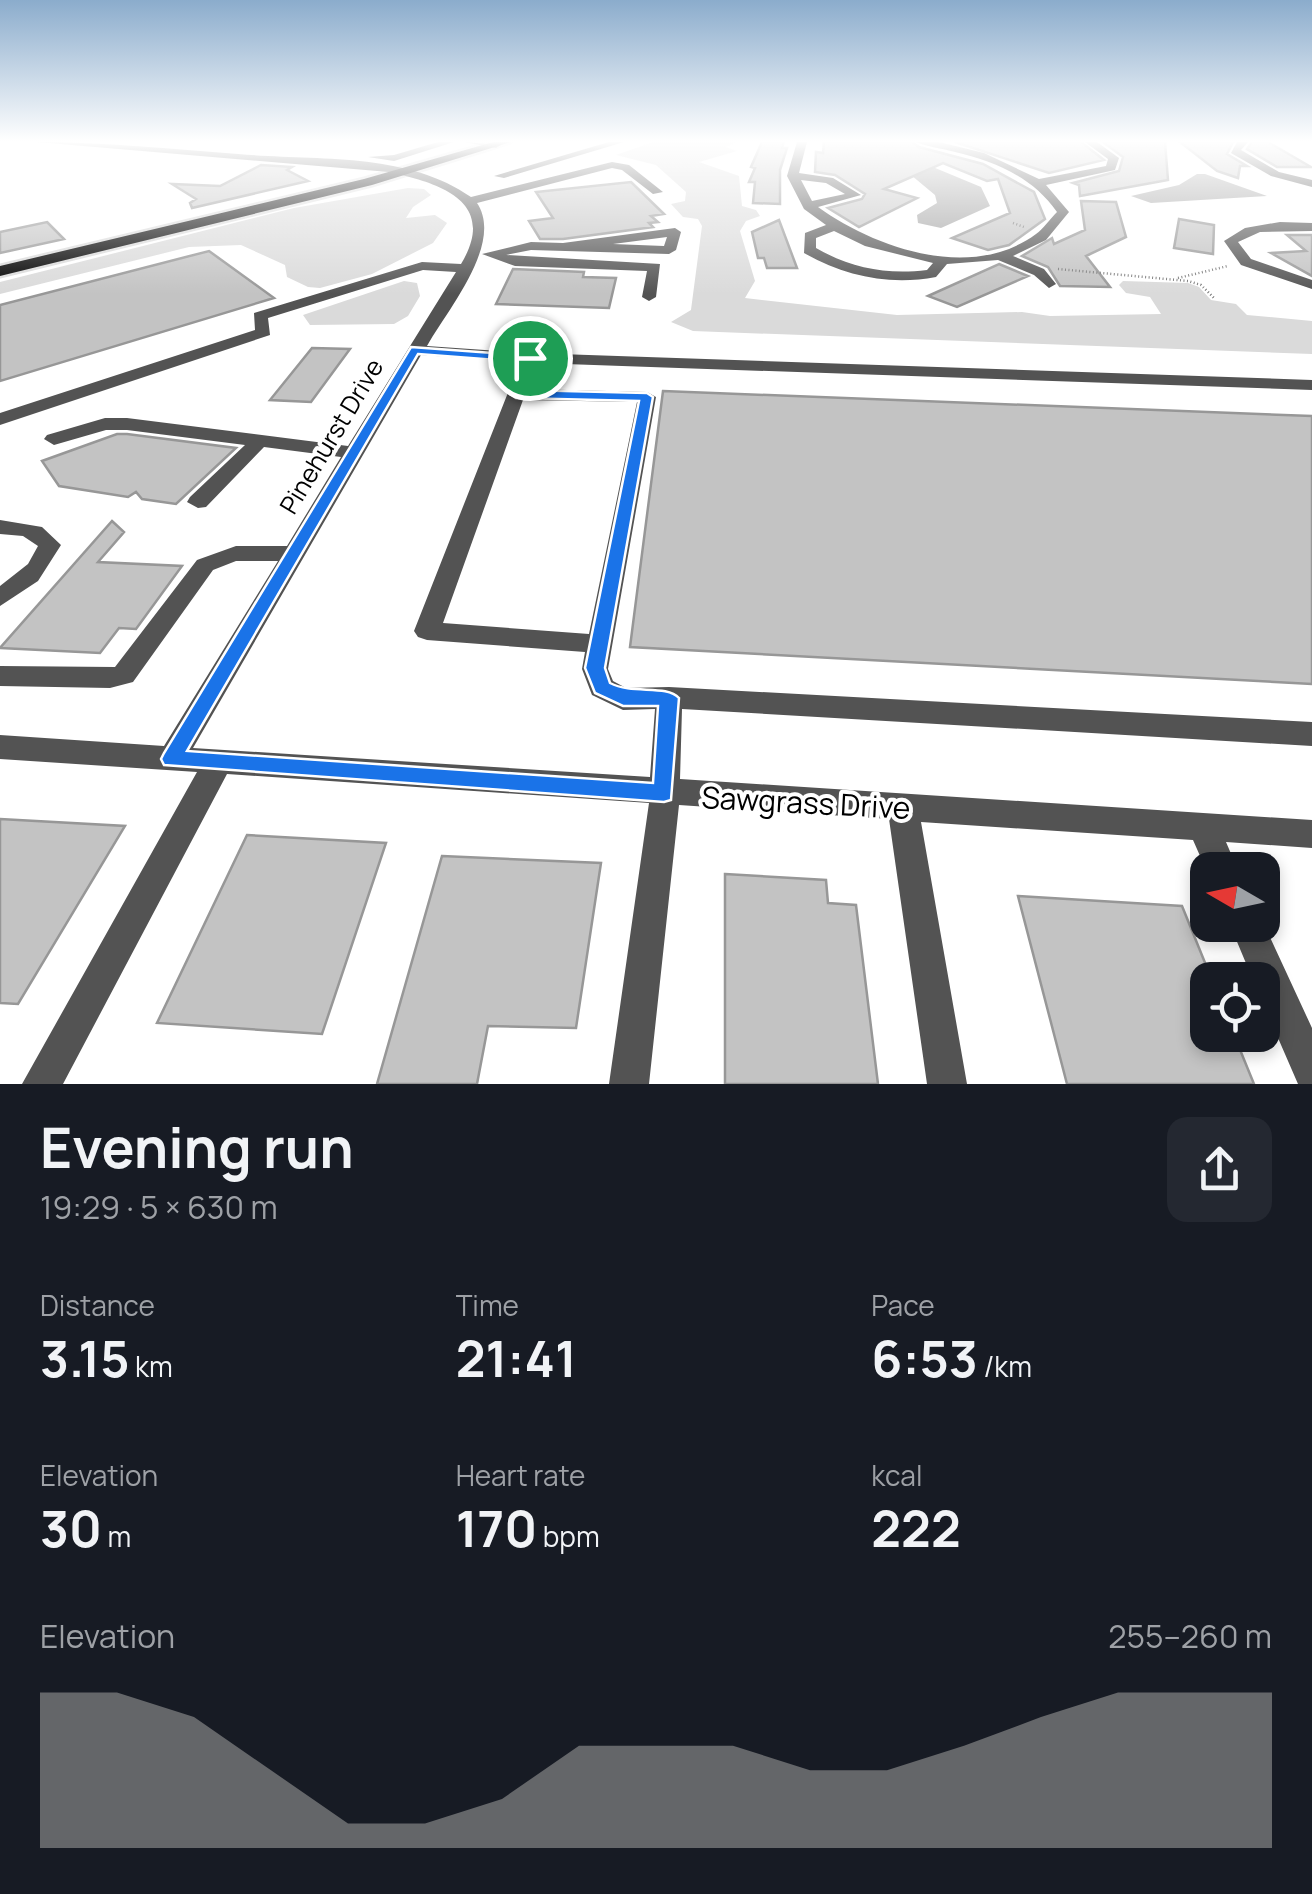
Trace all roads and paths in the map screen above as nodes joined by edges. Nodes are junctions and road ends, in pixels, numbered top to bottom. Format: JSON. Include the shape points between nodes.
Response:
{"nodes":[{"id":1,"x":320,"y":193,"type":"edge"},
{"id":2,"x":454,"y":193,"type":"edge"},
{"id":3,"x":502,"y":193,"type":"edge"},
{"id":4,"x":801,"y":193,"type":"edge"},
{"id":5,"x":851,"y":193,"type":"edge"},
{"id":6,"x":1051,"y":193,"type":"edge"},
{"id":7,"x":469,"y":201,"type":"junction"},
{"id":8,"x":808,"y":206,"type":"junction"},
{"id":9,"x":835,"y":226,"type":"junction"},
{"id":10,"x":1312,"y":226,"type":"edge"},
{"id":11,"x":564,"y":246,"type":"junction"},
{"id":12,"x":999,"y":256,"type":"junction"},
{"id":13,"x":476,"y":258,"type":"junction"},
{"id":14,"x":942,"y":260,"type":"junction"},
{"id":15,"x":1231,"y":266,"type":"dead end"},
{"id":16,"x":1028,"y":267,"type":"junction"},
{"id":17,"x":0,"y":272,"type":"edge"},
{"id":18,"x":1169,"y":279,"type":"junction"},
{"id":19,"x":1049,"y":284,"type":"dead end"},
{"id":20,"x":1312,"y":285,"type":"edge"},
{"id":21,"x":649,"y":297,"type":"dead end"},
{"id":22,"x":1214,"y":298,"type":"dead end"},
{"id":23,"x":415,"y":350,"type":"junction"},
{"id":24,"x":530,"y":358,"type":"junction"},
{"id":25,"x":1312,"y":384,"type":"edge"},
{"id":26,"x":516,"y":394,"type":"junction"},
{"id":27,"x":0,"y":418,"type":"edge"},
{"id":28,"x":54,"y":438,"type":"dead end"},
{"id":29,"x":257,"y":444,"type":"junction"},
{"id":30,"x":353,"y":453,"type":"junction"},
{"id":31,"x":198,"y":502,"type":"dead end"},
{"id":32,"x":0,"y":527,"type":"edge"},
{"id":33,"x":293,"y":554,"type":"junction"},
{"id":34,"x":0,"y":598,"type":"edge"},
{"id":35,"x":600,"y":644,"type":"junction"},
{"id":36,"x":0,"y":676,"type":"edge"},
{"id":37,"x":669,"y":698,"type":"junction"},
{"id":38,"x":1312,"y":734,"type":"edge"},
{"id":39,"x":0,"y":747,"type":"edge"},
{"id":40,"x":171,"y":759,"type":"junction"},
{"id":41,"x":218,"y":761,"type":"junction"},
{"id":42,"x":664,"y":793,"type":"junction"},
{"id":43,"x":903,"y":807,"type":"junction"},
{"id":44,"x":1204,"y":828,"type":"junction"},
{"id":45,"x":1312,"y":834,"type":"edge"},
{"id":46,"x":1214,"y":852,"type":"edge"},
{"id":47,"x":1254,"y":942,"type":"edge"},
{"id":48,"x":1312,"y":1071,"type":"edge"},
{"id":49,"x":42,"y":1084,"type":"edge"},
{"id":50,"x":629,"y":1084,"type":"edge"},
{"id":51,"x":947,"y":1084,"type":"edge"}],
"edges":[{"from":1,"to":17,"type":"main road"},
{"from":2,"to":7,"type":"street"},
{"from":3,"to":7,"type":"street"},
{"from":4,"to":8,"type":"street"},
{"from":5,"to":8,"type":"street"},
{"from":6,"to":12,"type":"street","via":[[1063,212],[1044,237]]},
{"from":7,"to":13,"type":"street","via":[[481,222]]},
{"from":8,"to":9,"type":"street"},
{"from":9,"to":14,"type":"street","via":[[916,258]]},
{"from":9,"to":14,"type":"street","via":[[810,236],[809,250],[836,266],[904,279],[932,274]]},
{"from":10,"to":20,"type":"street","via":[[1243,231],[1231,241],[1246,262]]},
{"from":11,"to":11,"type":"street","via":[[668,250],[674,232],[600,242]]},
{"from":11,"to":13,"type":"street","via":[[522,246]]},
{"from":12,"to":14,"type":"street"},
{"from":12,"to":16,"type":"street"},
{"from":13,"to":21,"type":"street","via":[[655,266]]},
{"from":13,"to":23,"type":"street","name":"Pinehurst Drive"},
{"from":13,"to":27,"type":"street","via":[[422,266],[259,316],[264,332]]},
{"from":15,"to":18,"type":"path"},
{"from":16,"to":18,"type":"path"},
{"from":16,"to":19,"type":"street"},
{"from":18,"to":22,"type":"path","via":[[1201,284]]},
{"from":23,"to":24,"type":"street"},
{"from":23,"to":30,"type":"street","name":"Pinehurst Drive"},
{"from":24,"to":25,"type":"street"},
{"from":24,"to":26,"type":"street"},
{"from":26,"to":35,"type":"street","via":[[647,397]]},
{"from":26,"to":35,"type":"street","via":[[427,631]]},
{"from":28,"to":29,"type":"street","via":[[127,424]]},
{"from":29,"to":30,"type":"street"},
{"from":29,"to":31,"type":"street"},
{"from":30,"to":33,"type":"street","name":"Pinehurst Drive"},
{"from":32,"to":34,"type":"street","via":[[24,528],[50,545],[31,576]]},
{"from":33,"to":36,"type":"street","via":[[214,558],[124,674]]},
{"from":33,"to":40,"type":"street","name":"Pinehurst Drive"},
{"from":35,"to":37,"type":"street","via":[[595,668],[602,688],[623,699]]},
{"from":37,"to":38,"type":"street"},
{"from":37,"to":42,"type":"street"},
{"from":39,"to":40,"type":"street","name":"Sawgrass Drive"},
{"from":40,"to":41,"type":"street","name":"Sawgrass Drive"},
{"from":41,"to":42,"type":"street","name":"Sawgrass Drive"},
{"from":41,"to":49,"type":"street"},
{"from":42,"to":43,"type":"street","name":"Sawgrass Drive"},
{"from":42,"to":50,"type":"street"},
{"from":43,"to":44,"type":"street","name":"Sawgrass Drive"},
{"from":43,"to":51,"type":"street"},
{"from":44,"to":45,"type":"street","name":"Sawgrass Drive"},
{"from":44,"to":46,"type":"street"},
{"from":47,"to":48,"type":"street"}]}
